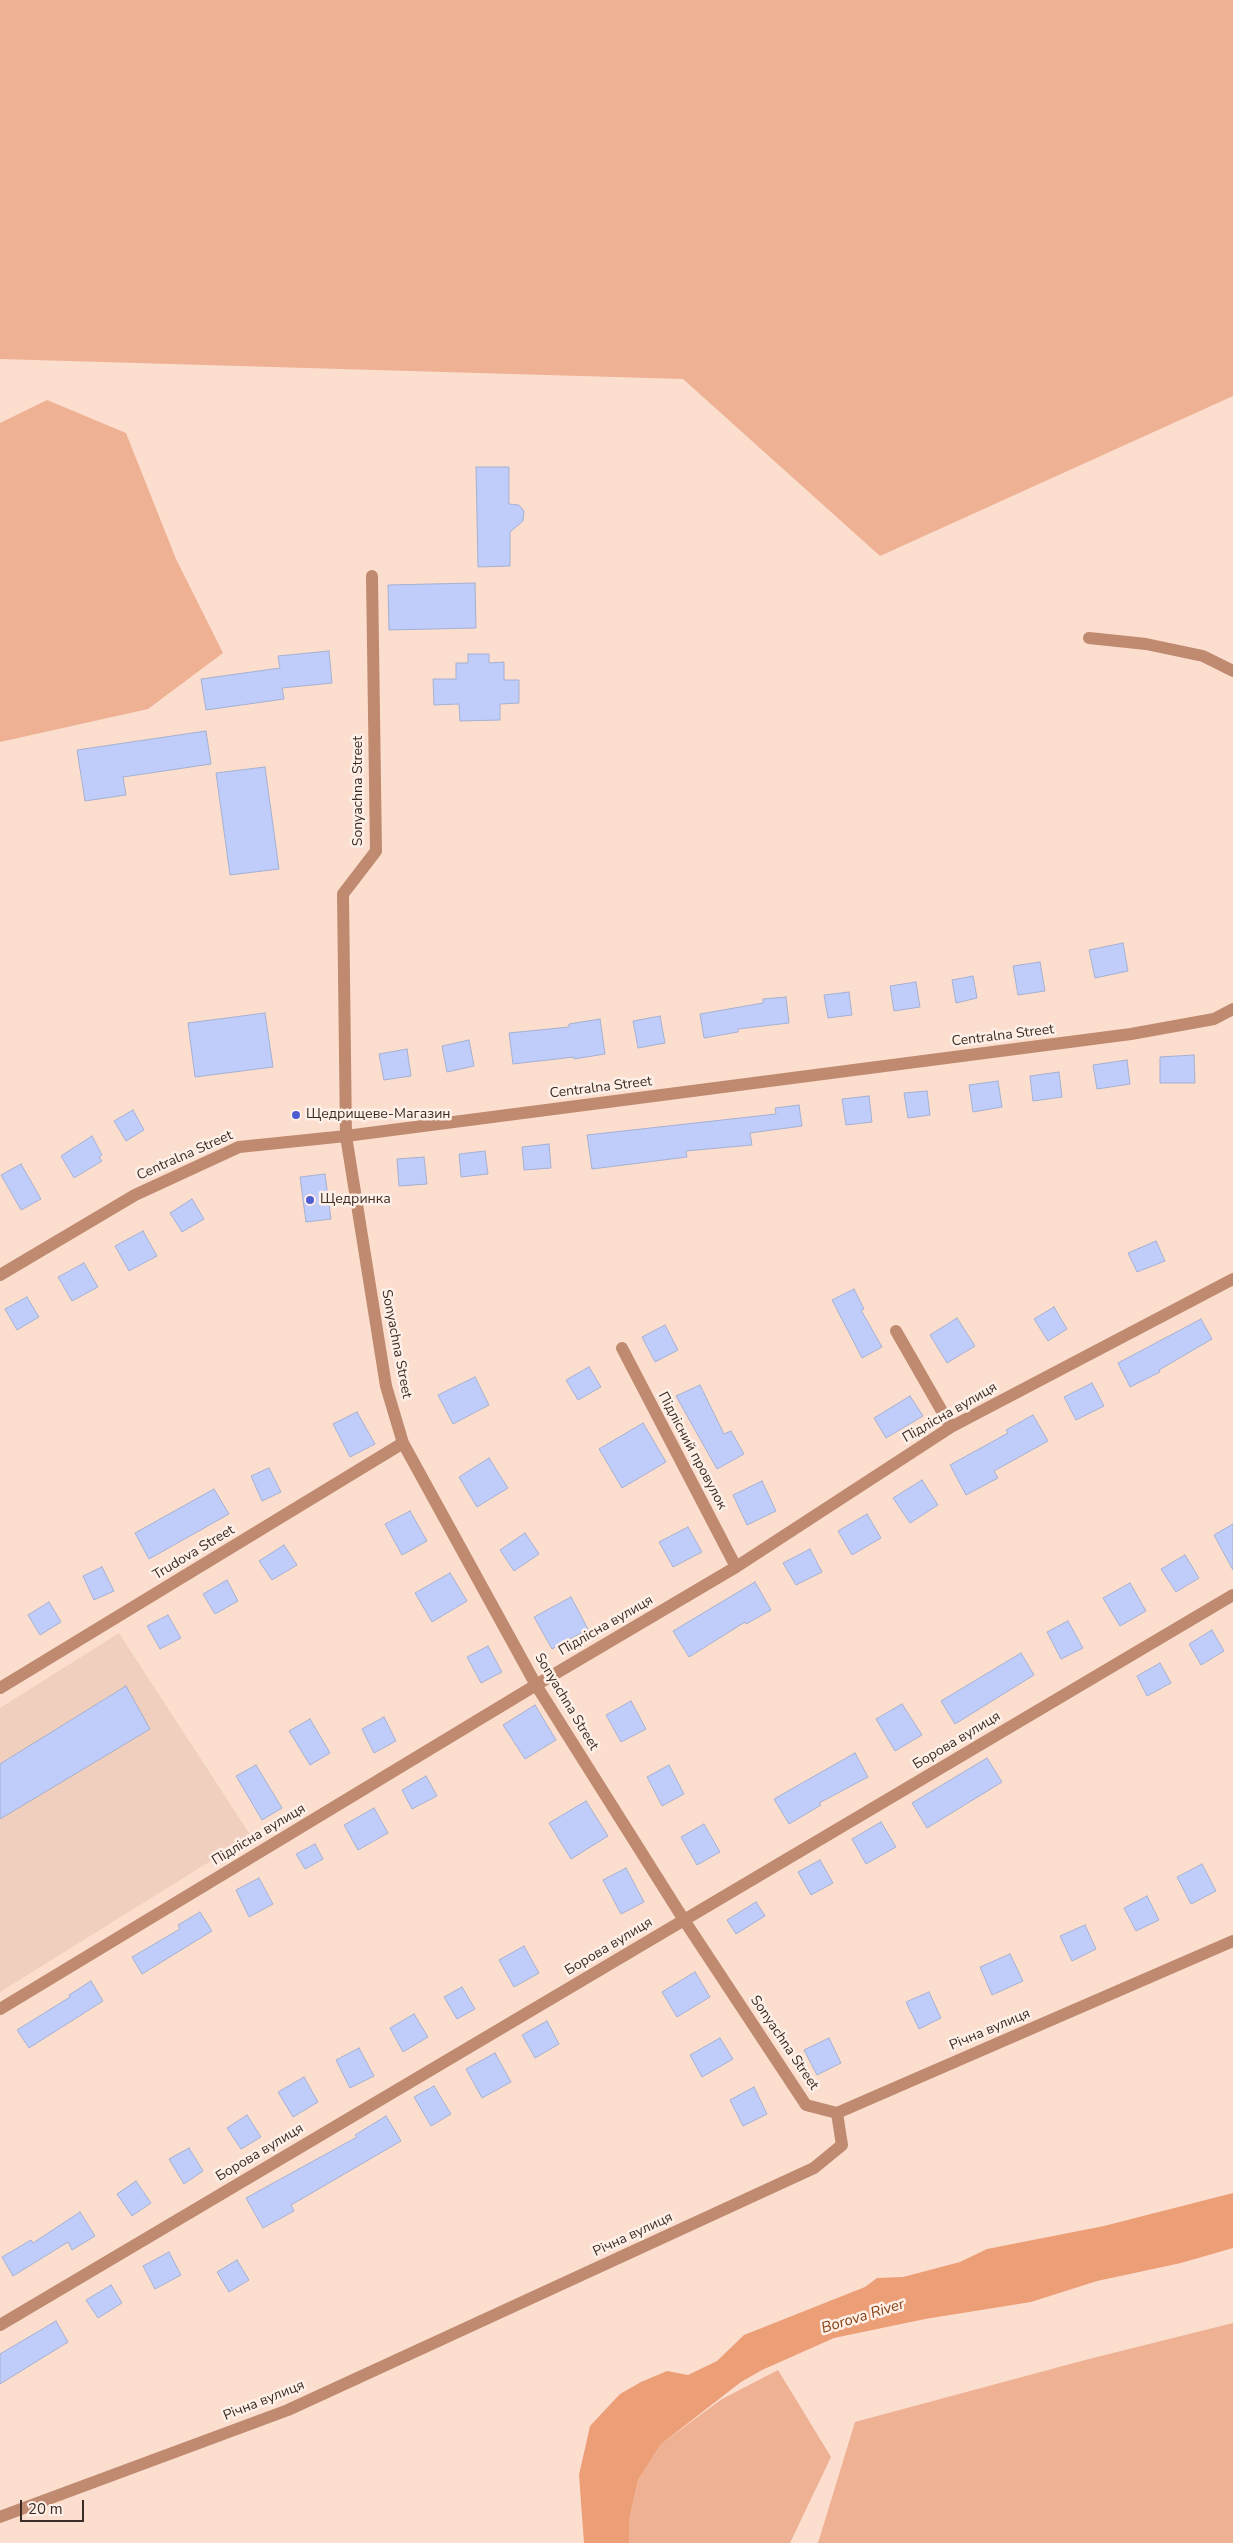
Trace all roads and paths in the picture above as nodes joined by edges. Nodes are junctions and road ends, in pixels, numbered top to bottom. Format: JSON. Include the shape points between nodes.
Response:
{"nodes":[{"id":1,"x":372,"y":576,"type":"dead end"},
{"id":2,"x":1089,"y":638,"type":"dead end"},
{"id":3,"x":1233,"y":671,"type":"edge"},
{"id":4,"x":1233,"y":1010,"type":"edge"},
{"id":5,"x":346,"y":1136,"type":"junction"},
{"id":6,"x":0,"y":1275,"type":"edge"},
{"id":7,"x":1233,"y":1280,"type":"edge"},
{"id":8,"x":896,"y":1331,"type":"dead end"},
{"id":9,"x":622,"y":1348,"type":"dead end"},
{"id":10,"x":951,"y":1426,"type":"junction"},
{"id":11,"x":403,"y":1443,"type":"junction"},
{"id":12,"x":736,"y":1567,"type":"junction"},
{"id":13,"x":1233,"y":1595,"type":"edge"},
{"id":14,"x":536,"y":1685,"type":"junction"},
{"id":15,"x":0,"y":1688,"type":"edge"},
{"id":16,"x":684,"y":1920,"type":"junction"},
{"id":17,"x":1233,"y":1941,"type":"edge"},
{"id":18,"x":0,"y":2009,"type":"edge"},
{"id":19,"x":837,"y":2113,"type":"junction"},
{"id":20,"x":0,"y":2325,"type":"edge"},
{"id":21,"x":0,"y":2516,"type":"edge"}],
"edges":[{"from":1,"to":5,"type":"street","name":"Sonyachna Street","via":[[376,851],[343,894]]},
{"from":2,"to":3,"type":"street","via":[[1146,644],[1202,656]]},
{"from":4,"to":5,"type":"street","name":"Centralna Street","via":[[1214,1019],[1131,1034]]},
{"from":5,"to":6,"type":"street","name":"Centralna Street","via":[[239,1147],[135,1195]]},
{"from":5,"to":11,"type":"street","name":"Sonyachna Street","via":[[386,1386]]},
{"from":7,"to":10,"type":"street","name":"Підлісна вулиця"},
{"from":8,"to":10,"type":"street"},
{"from":9,"to":12,"type":"street","name":"Підлісний провулок"},
{"from":10,"to":12,"type":"street","name":"Підлісна вулиця"},
{"from":11,"to":14,"type":"street","name":"Sonyachna Street"},
{"from":11,"to":15,"type":"street","name":"Trudova Street"},
{"from":12,"to":14,"type":"street","name":"Підлісна вулиця"},
{"from":13,"to":16,"type":"street","name":"Борова вулиця"},
{"from":14,"to":16,"type":"street","name":"Sonyachna Street"},
{"from":14,"to":18,"type":"street","name":"Підлісна вулиця"},
{"from":16,"to":19,"type":"street","name":"Sonyachna Street","via":[[806,2105]]},
{"from":16,"to":20,"type":"street","name":"Борова вулиця"},
{"from":17,"to":19,"type":"street","name":"Річна вулиця"},
{"from":19,"to":21,"type":"street","name":"Річна вулиця","via":[[842,2144],[814,2168],[288,2410]]}]}
